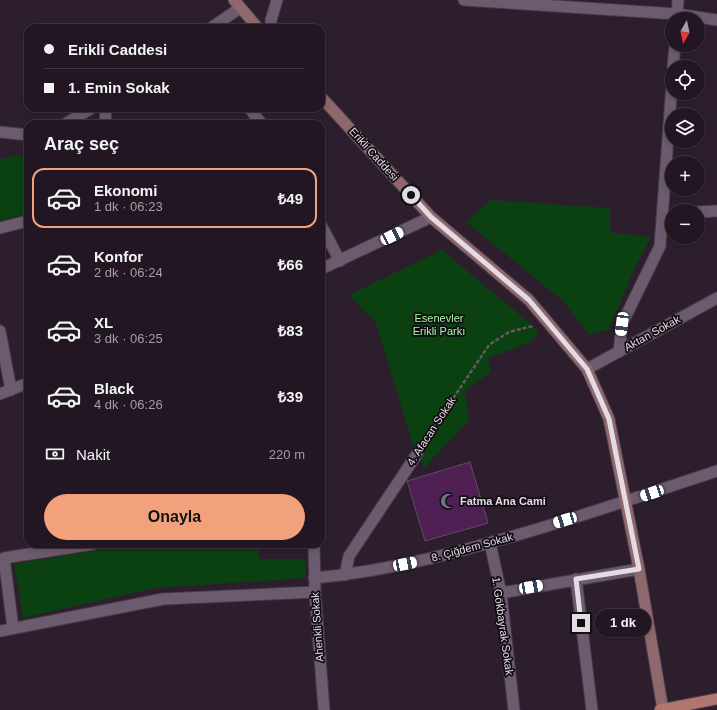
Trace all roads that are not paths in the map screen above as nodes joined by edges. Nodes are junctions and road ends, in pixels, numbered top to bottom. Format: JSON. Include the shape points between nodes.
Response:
{"nodes":[{"id":1,"x":277,"y":0,"type":"edge"},
{"id":2,"x":464,"y":0,"type":"edge"},
{"id":3,"x":678,"y":0,"type":"edge"},
{"id":4,"x":511,"y":2,"type":"edge"},
{"id":5,"x":237,"y":4,"type":"edge"},
{"id":6,"x":677,"y":12,"type":"edge"},
{"id":7,"x":665,"y":16,"type":"edge"},
{"id":8,"x":705,"y":19,"type":"edge"},
{"id":9,"x":717,"y":20,"type":"edge"},
{"id":10,"x":215,"y":24,"type":"edge"},
{"id":11,"x":254,"y":24,"type":"edge"},
{"id":12,"x":272,"y":24,"type":"edge"},
{"id":13,"x":671,"y":100,"type":"edge"},
{"id":14,"x":325,"y":101,"type":"edge"},
{"id":15,"x":85,"y":112,"type":"edge"},
{"id":16,"x":252,"y":112,"type":"edge"},
{"id":17,"x":72,"y":120,"type":"edge"},
{"id":18,"x":259,"y":120,"type":"edge"},
{"id":19,"x":0,"y":132,"type":"edge"},
{"id":20,"x":24,"y":135,"type":"edge"},
{"id":21,"x":667,"y":204,"type":"edge"},
{"id":22,"x":717,"y":211,"type":"edge"},
{"id":23,"x":705,"y":212,"type":"edge"},
{"id":24,"x":431,"y":217,"type":"junction"},
{"id":25,"x":24,"y":222,"type":"edge"},
{"id":26,"x":665,"y":222,"type":"edge"},
{"id":27,"x":0,"y":228,"type":"edge"},
{"id":28,"x":325,"y":233,"type":"edge"},
{"id":29,"x":340,"y":261,"type":"junction"},
{"id":30,"x":325,"y":267,"type":"edge"},
{"id":31,"x":717,"y":298,"type":"edge"},
{"id":32,"x":0,"y":331,"type":"edge"},
{"id":33,"x":619,"y":352,"type":"junction"},
{"id":34,"x":587,"y":369,"type":"junction"},
{"id":35,"x":24,"y":385,"type":"edge"},
{"id":36,"x":11,"y":390,"type":"junction"},
{"id":37,"x":0,"y":394,"type":"edge"},
{"id":38,"x":417,"y":454,"type":"road end"},
{"id":39,"x":717,"y":470,"type":"edge"},
{"id":40,"x":626,"y":502,"type":"junction"},
{"id":41,"x":490,"y":543,"type":"junction"},
{"id":42,"x":68,"y":548,"type":"edge"},
{"id":43,"x":314,"y":548,"type":"edge"},
{"id":44,"x":639,"y":569,"type":"junction"},
{"id":45,"x":345,"y":575,"type":"junction"},
{"id":46,"x":314,"y":578,"type":"junction"},
{"id":47,"x":576,"y":579,"type":"junction"},
{"id":48,"x":315,"y":592,"type":"junction"},
{"id":49,"x":501,"y":593,"type":"junction"},
{"id":50,"x":13,"y":628,"type":"junction"},
{"id":51,"x":0,"y":631,"type":"edge"},
{"id":52,"x":717,"y":699,"type":"edge"},
{"id":53,"x":324,"y":710,"type":"edge"},
{"id":54,"x":514,"y":710,"type":"edge"},
{"id":55,"x":592,"y":710,"type":"edge"},
{"id":56,"x":662,"y":710,"type":"edge"}],
"edges":[{"from":1,"to":12,"type":"street"},
{"from":2,"to":4,"type":"street"},
{"from":3,"to":6,"type":"street"},
{"from":4,"to":7,"type":"street"},
{"from":5,"to":10,"type":"street"},
{"from":5,"to":11,"type":"main road"},
{"from":8,"to":9,"type":"street"},
{"from":13,"to":21,"type":"street"},
{"from":14,"to":24,"type":"main road","name":"Erikli Caddesi"},
{"from":15,"to":17,"type":"street"},
{"from":16,"to":18,"type":"street"},
{"from":19,"to":20,"type":"street"},
{"from":22,"to":23,"type":"street"},
{"from":24,"to":29,"type":"street"},
{"from":24,"to":34,"type":"main road","name":"Erikli Caddesi","via":[[529,300]]},
{"from":25,"to":27,"type":"street"},
{"from":26,"to":33,"type":"street","via":[[660,246],[622,324]]},
{"from":28,"to":29,"type":"street"},
{"from":29,"to":30,"type":"street"},
{"from":31,"to":33,"type":"street","name":"Aktan Sokak"},
{"from":32,"to":36,"type":"street"},
{"from":33,"to":34,"type":"street","name":"Aktan Sokak"},
{"from":34,"to":40,"type":"main road","name":"Erikli Caddesi","via":[[609,419]]},
{"from":35,"to":36,"type":"street"},
{"from":36,"to":37,"type":"street"},
{"from":38,"to":45,"type":"street","name":"4. Afacan Sokak","via":[[349,556]]},
{"from":39,"to":40,"type":"street","name":"8. Çiğdem Sokak"},
{"from":40,"to":41,"type":"street","name":"8. Çiğdem Sokak"},
{"from":40,"to":44,"type":"main road","name":"Erikli Caddesi"},
{"from":41,"to":45,"type":"street","name":"8. Çiğdem Sokak","via":[[435,558]]},
{"from":41,"to":49,"type":"street","name":"1. Gökbayrak Sokak"},
{"from":42,"to":50,"type":"street","via":[[4,558]]},
{"from":43,"to":46,"type":"street","name":"Ahenkli Sokak"},
{"from":44,"to":47,"type":"street"},
{"from":44,"to":56,"type":"main road","name":"Erikli Caddesi"},
{"from":45,"to":46,"type":"street","name":"8. Çiğdem Sokak"},
{"from":46,"to":48,"type":"street","name":"Ahenkli Sokak"},
{"from":47,"to":49,"type":"street"},
{"from":47,"to":55,"type":"street"},
{"from":48,"to":50,"type":"street","via":[[164,599]]},
{"from":48,"to":53,"type":"street","name":"Ahenkli Sokak"},
{"from":49,"to":54,"type":"street","name":"1. Gökbayrak Sokak"},
{"from":50,"to":51,"type":"street"},
{"from":52,"to":56,"type":"main road"}]}
